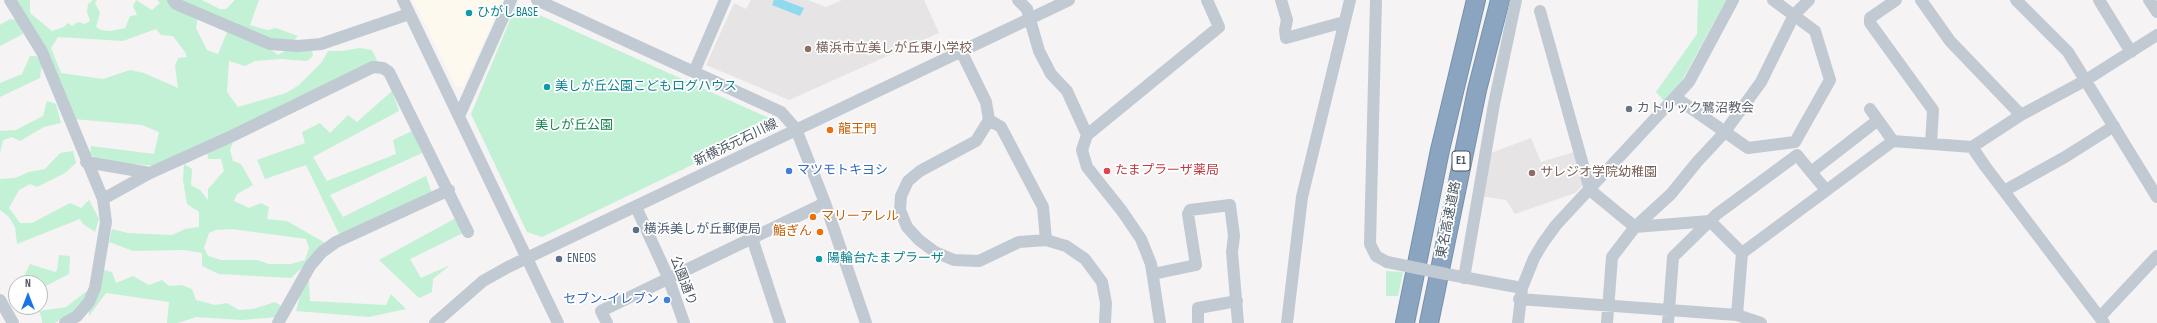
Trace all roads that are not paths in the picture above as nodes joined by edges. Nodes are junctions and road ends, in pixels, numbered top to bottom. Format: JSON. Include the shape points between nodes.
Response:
{"nodes":[{"id":1,"x":10,"y":0,"type":"edge"},
{"id":2,"x":173,"y":0,"type":"edge"},
{"id":3,"x":403,"y":0,"type":"edge"},
{"id":4,"x":511,"y":0,"type":"edge"},
{"id":5,"x":537,"y":0,"type":"edge"},
{"id":6,"x":725,"y":0,"type":"edge"},
{"id":7,"x":1018,"y":0,"type":"edge"},
{"id":8,"x":1207,"y":0,"type":"edge"},
{"id":9,"x":1282,"y":0,"type":"edge"},
{"id":10,"x":1350,"y":0,"type":"edge"},
{"id":11,"x":1376,"y":0,"type":"edge"},
{"id":12,"x":1476,"y":0,"type":"edge"},
{"id":13,"x":1500,"y":0,"type":"edge"},
{"id":14,"x":1516,"y":0,"type":"edge"},
{"id":15,"x":1734,"y":0,"type":"edge"},
{"id":16,"x":1773,"y":0,"type":"edge"},
{"id":17,"x":1809,"y":0,"type":"edge"},
{"id":18,"x":1896,"y":0,"type":"edge"},
{"id":19,"x":1921,"y":0,"type":"edge"},
{"id":20,"x":2099,"y":0,"type":"edge"},
{"id":21,"x":2149,"y":0,"type":"edge"},
{"id":22,"x":2020,"y":1,"type":"edge"},
{"id":23,"x":1064,"y":2,"type":"edge"},
{"id":24,"x":1540,"y":12,"type":"dead end"},
{"id":25,"x":2157,"y":12,"type":"edge"},
{"id":26,"x":409,"y":14,"type":"junction"},
{"id":27,"x":1794,"y":15,"type":"junction"},
{"id":28,"x":1030,"y":19,"type":"junction"},
{"id":29,"x":1344,"y":22,"type":"junction"},
{"id":30,"x":2157,"y":35,"type":"edge"},
{"id":31,"x":961,"y":51,"type":"junction"},
{"id":32,"x":2131,"y":52,"type":"junction"},
{"id":33,"x":694,"y":72,"type":"junction"},
{"id":34,"x":2086,"y":80,"type":"junction"},
{"id":35,"x":1675,"y":97,"type":"junction"},
{"id":36,"x":1870,"y":109,"type":"dead end"},
{"id":37,"x":2021,"y":115,"type":"junction"},
{"id":38,"x":459,"y":116,"type":"junction"},
{"id":39,"x":989,"y":120,"type":"junction"},
{"id":40,"x":1878,"y":120,"type":"junction"},
{"id":41,"x":2114,"y":126,"type":"junction"},
{"id":42,"x":796,"y":129,"type":"junction"},
{"id":43,"x":1724,"y":133,"type":"junction"},
{"id":44,"x":1087,"y":135,"type":"junction"},
{"id":45,"x":1893,"y":142,"type":"junction"},
{"id":46,"x":1931,"y":144,"type":"junction"},
{"id":47,"x":1972,"y":147,"type":"junction"},
{"id":48,"x":86,"y":162,"type":"junction"},
{"id":49,"x":1811,"y":172,"type":"junction"},
{"id":50,"x":150,"y":173,"type":"junction"},
{"id":51,"x":449,"y":190,"type":"junction"},
{"id":52,"x":1590,"y":190,"type":"junction"},
{"id":53,"x":1826,"y":190,"type":"junction"},
{"id":54,"x":2004,"y":191,"type":"junction"},
{"id":55,"x":2157,"y":197,"type":"edge"},
{"id":56,"x":103,"y":199,"type":"junction"},
{"id":57,"x":825,"y":203,"type":"junction"},
{"id":58,"x":636,"y":207,"type":"junction"},
{"id":59,"x":1710,"y":221,"type":"junction"},
{"id":60,"x":1635,"y":227,"type":"junction"},
{"id":61,"x":468,"y":232,"type":"dead end"},
{"id":62,"x":752,"y":238,"type":"junction"},
{"id":63,"x":1046,"y":240,"type":"junction"},
{"id":64,"x":1742,"y":254,"type":"junction"},
{"id":65,"x":2157,"y":256,"type":"edge"},
{"id":66,"x":526,"y":260,"type":"junction"},
{"id":67,"x":1153,"y":274,"type":"junction"},
{"id":68,"x":668,"y":277,"type":"junction"},
{"id":69,"x":1462,"y":277,"type":"junction"},
{"id":70,"x":1520,"y":293,"type":"junction"},
{"id":71,"x":0,"y":300,"type":"edge"},
{"id":72,"x":1237,"y":301,"type":"junction"},
{"id":73,"x":1608,"y":305,"type":"junction"},
{"id":74,"x":1669,"y":310,"type":"junction"},
{"id":75,"x":1737,"y":315,"type":"junction"},
{"id":76,"x":1715,"y":318,"type":"edge"},
{"id":77,"x":2102,"y":320,"type":"edge"},
{"id":78,"x":13,"y":323,"type":"edge"},
{"id":79,"x":65,"y":323,"type":"edge"},
{"id":80,"x":278,"y":323,"type":"edge"},
{"id":81,"x":435,"y":323,"type":"edge"},
{"id":82,"x":558,"y":323,"type":"edge"},
{"id":83,"x":607,"y":323,"type":"edge"},
{"id":84,"x":684,"y":323,"type":"edge"},
{"id":85,"x":780,"y":323,"type":"edge"},
{"id":86,"x":866,"y":323,"type":"edge"},
{"id":87,"x":1105,"y":323,"type":"edge"},
{"id":88,"x":1160,"y":323,"type":"edge"},
{"id":89,"x":1198,"y":323,"type":"edge"},
{"id":90,"x":1238,"y":323,"type":"edge"},
{"id":91,"x":1287,"y":323,"type":"edge"},
{"id":92,"x":1405,"y":323,"type":"edge"},
{"id":93,"x":1429,"y":323,"type":"edge"},
{"id":94,"x":1518,"y":323,"type":"edge"},
{"id":95,"x":1607,"y":323,"type":"edge"},
{"id":96,"x":1668,"y":323,"type":"edge"},
{"id":97,"x":1761,"y":323,"type":"edge"}],
"edges":[{"from":1,"to":48,"type":"street","via":[[42,52]]},
{"from":2,"to":26,"type":"street","via":[[176,4],[270,44],[298,46],[320,44]]},
{"from":3,"to":26,"type":"street"},
{"from":4,"to":38,"type":"street"},
{"from":5,"to":33,"type":"street"},
{"from":6,"to":33,"type":"street"},
{"from":7,"to":28,"type":"street","via":[[1027,9]]},
{"from":8,"to":44,"type":"street","via":[[1219,27]]},
{"from":9,"to":29,"type":"street","via":[[1287,20],[1286,38]]},
{"from":10,"to":29,"type":"street"},
{"from":11,"to":69,"type":"street","bridge":true,"via":[[1370,244],[1376,256],[1387,262]]},
{"from":12,"to":92,"type":"highway","name":"東名高速道路","number":"E1","via":[[1440,150]]},
{"from":13,"to":93,"type":"highway","name":"東名高速道路","number":"E1","via":[[1472,112]]},
{"from":14,"to":69,"type":"street"},
{"from":15,"to":35,"type":"street","via":[[1689,82]]},
{"from":16,"to":27,"type":"street"},
{"from":17,"to":27,"type":"street"},
{"from":18,"to":46,"type":"street","via":[[1870,18],[1870,23],[1933,110]]},
{"from":19,"to":37,"type":"street","via":[[1950,41]]},
{"from":20,"to":32,"type":"street"},
{"from":21,"to":25,"type":"street"},
{"from":22,"to":34,"type":"street","via":[[2068,52]]},
{"from":23,"to":28,"type":"street","name":"新横浜元石川線"},
{"from":24,"to":52,"type":"street"},
{"from":26,"to":38,"type":"street"},
{"from":27,"to":43,"type":"street","via":[[1761,82]]},
{"from":27,"to":43,"type":"street","via":[[1815,31],[1830,80],[1795,142],[1748,148]]},
{"from":28,"to":31,"type":"street","name":"新横浜元石川線"},
{"from":28,"to":44,"type":"street","via":[[1038,51],[1051,74],[1067,91]]},
{"from":29,"to":91,"type":"street","via":[[1302,197]]},
{"from":30,"to":32,"type":"street"},
{"from":31,"to":39,"type":"street","via":[[986,102]]},
{"from":31,"to":42,"type":"street","name":"新横浜元石川線"},
{"from":32,"to":34,"type":"street"},
{"from":33,"to":42,"type":"street","via":[[781,112]]},
{"from":34,"to":37,"type":"street"},
{"from":34,"to":41,"type":"street"},
{"from":35,"to":43,"type":"street"},
{"from":35,"to":52,"type":"street"},
{"from":36,"to":40,"type":"street"},
{"from":37,"to":47,"type":"street"},
{"from":38,"to":66,"type":"street"},
{"from":39,"to":63,"type":"street","via":[[1001,127],[1043,207]]},
{"from":39,"to":63,"type":"street","via":[[976,141],[920,171],[908,181],[901,196],[900,210],[907,227],[935,252],[954,260],[979,261],[1019,242]]},
{"from":40,"to":45,"type":"street"},
{"from":40,"to":49,"type":"street"},
{"from":41,"to":54,"type":"street"},
{"from":41,"to":55,"type":"street"},
{"from":42,"to":57,"type":"street"},
{"from":42,"to":58,"type":"street","name":"新横浜元石川線"},
{"from":43,"to":60,"type":"street","via":[[1671,194]]},
{"from":44,"to":67,"type":"street","via":[[1082,150],[1087,167],[1141,239]]},
{"from":45,"to":46,"type":"street"},
{"from":45,"to":53,"type":"street"},
{"from":46,"to":47,"type":"street"},
{"from":47,"to":54,"type":"street"},
{"from":48,"to":50,"type":"street"},
{"from":48,"to":56,"type":"street"},
{"from":49,"to":53,"type":"street"},
{"from":49,"to":59,"type":"street","via":[[1797,155]]},
{"from":50,"to":51,"type":"street","via":[[373,67],[383,68],[389,72]]},
{"from":50,"to":56,"type":"street"},
{"from":51,"to":61,"type":"street"},
{"from":51,"to":80,"type":"street","via":[[336,242],[322,252],[310,266]]},
{"from":52,"to":60,"type":"street"},
{"from":52,"to":70,"type":"street","via":[[1556,225],[1543,243]]},
{"from":53,"to":64,"type":"street"},
{"from":54,"to":77,"type":"street"},
{"from":56,"to":79,"type":"street","via":[[106,222],[95,288],[89,302],[77,316]]},
{"from":57,"to":62,"type":"street"},
{"from":57,"to":86,"type":"street"},
{"from":58,"to":66,"type":"street","name":"新横浜元石川線"},
{"from":58,"to":68,"type":"street","name":"公園通り"},
{"from":59,"to":60,"type":"street"},
{"from":59,"to":64,"type":"street"},
{"from":59,"to":74,"type":"street","via":[[1673,257]]},
{"from":60,"to":73,"type":"street","via":[[1612,257]]},
{"from":62,"to":68,"type":"street"},
{"from":62,"to":85,"type":"street"},
{"from":63,"to":87,"type":"street","via":[[1066,246],[1085,259],[1096,271],[1105,296]]},
{"from":64,"to":75,"type":"street"},
{"from":65,"to":77,"type":"street"},
{"from":66,"to":81,"type":"street","name":"新横浜元石川線","via":[[508,266],[483,281]]},
{"from":66,"to":82,"type":"street"},
{"from":67,"to":72,"type":"street","via":[[1196,265],[1188,214],[1190,210],[1230,205]]},
{"from":67,"to":88,"type":"street"},
{"from":68,"to":83,"type":"street","via":[[601,311]]},
{"from":68,"to":84,"type":"street","name":"公園通り"},
{"from":69,"to":70,"type":"street"},
{"from":70,"to":73,"type":"street"},
{"from":70,"to":94,"type":"street"},
{"from":71,"to":78,"type":"street"},
{"from":72,"to":89,"type":"street","via":[[1198,308]]},
{"from":72,"to":90,"type":"street"},
{"from":73,"to":74,"type":"street"},
{"from":73,"to":95,"type":"street"},
{"from":74,"to":76,"type":"street"},
{"from":74,"to":96,"type":"street"},
{"from":75,"to":76,"type":"street"},
{"from":75,"to":97,"type":"street"}]}
